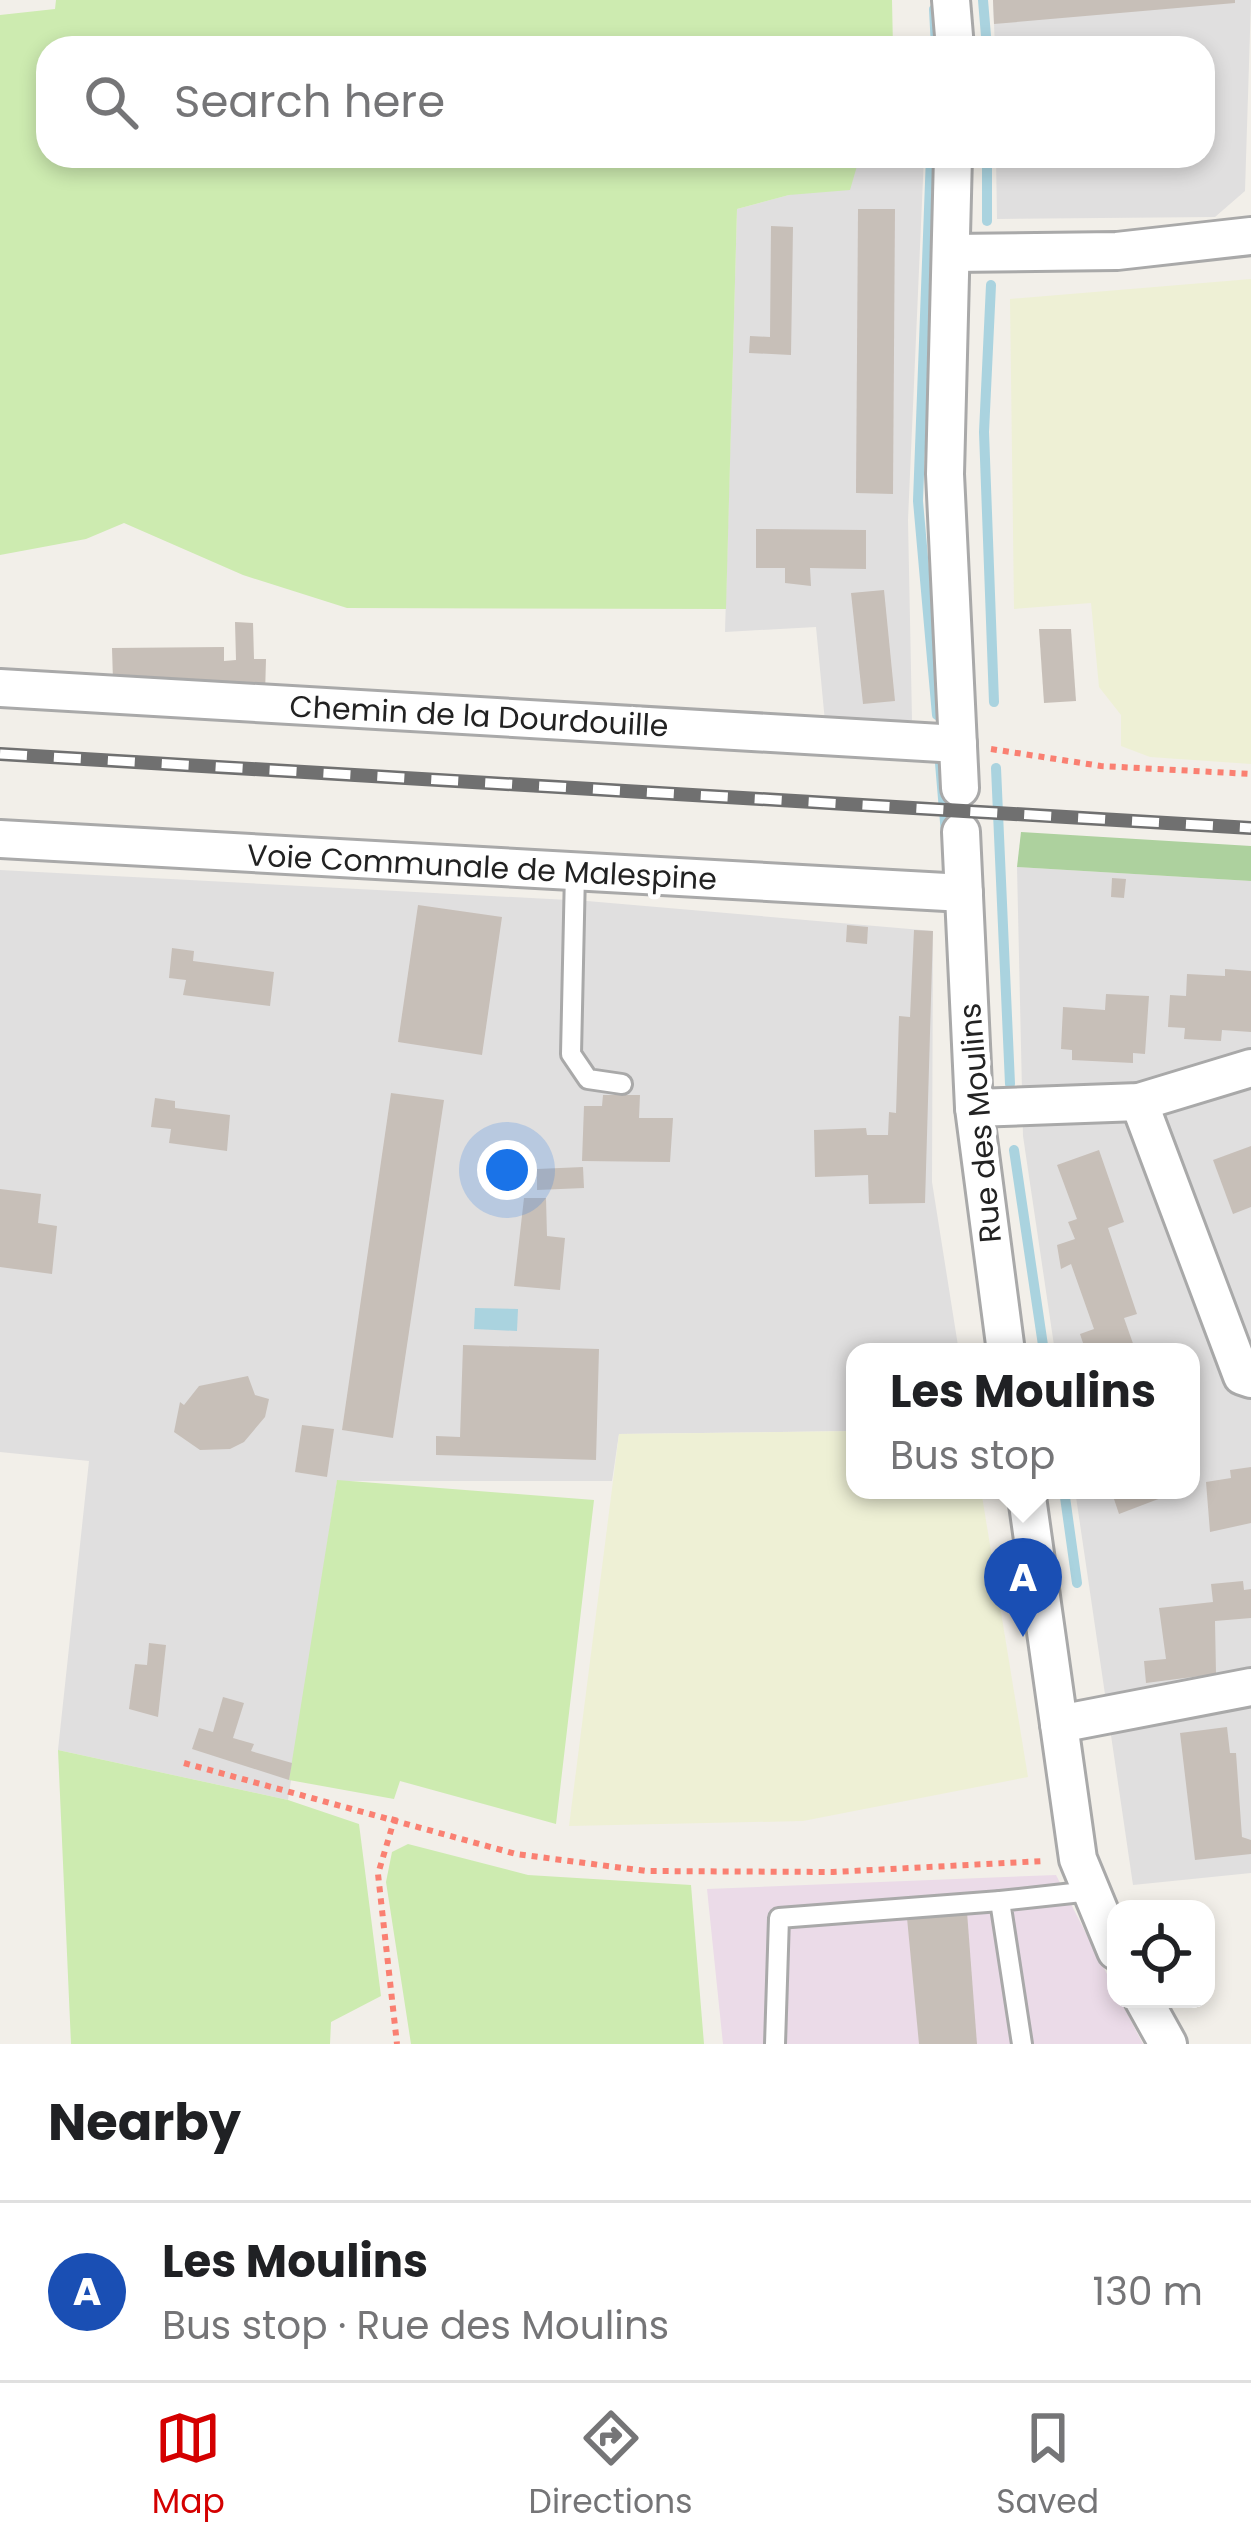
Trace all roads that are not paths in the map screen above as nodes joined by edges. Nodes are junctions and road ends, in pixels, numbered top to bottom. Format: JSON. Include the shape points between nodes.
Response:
{"nodes":[{"id":1,"x":951,"y":0,"type":"edge"},
{"id":2,"x":954,"y":36,"type":"edge"},
{"id":3,"x":953,"y":168,"type":"edge"},
{"id":4,"x":1251,"y":236,"type":"edge"},
{"id":5,"x":952,"y":253,"type":"junction"},
{"id":6,"x":0,"y":688,"type":"edge"},
{"id":7,"x":958,"y":744,"type":"junction"},
{"id":8,"x":960,"y":788,"type":"dead end"},
{"id":9,"x":962,"y":832,"type":"dead end"},
{"id":10,"x":0,"y":839,"type":"edge"},
{"id":11,"x":574,"y":872,"type":"junction"},
{"id":12,"x":964,"y":893,"type":"junction"},
{"id":13,"x":1251,"y":1067,"type":"edge"},
{"id":14,"x":622,"y":1084,"type":"dead end"},
{"id":15,"x":1139,"y":1102,"type":"junction"},
{"id":16,"x":974,"y":1108,"type":"junction"},
{"id":17,"x":1005,"y":1343,"type":"edge"},
{"id":18,"x":1251,"y":1379,"type":"edge"},
{"id":19,"x":1027,"y":1499,"type":"edge"},
{"id":20,"x":1251,"y":1687,"type":"edge"},
{"id":21,"x":1059,"y":1724,"type":"junction"},
{"id":22,"x":1084,"y":1875,"type":"junction"},
{"id":23,"x":1000,"y":1901,"type":"junction"},
{"id":24,"x":1107,"y":1930,"type":"edge"},
{"id":25,"x":1148,"y":2008,"type":"edge"},
{"id":26,"x":776,"y":2044,"type":"edge"},
{"id":27,"x":1022,"y":2044,"type":"edge"},
{"id":28,"x":1168,"y":2044,"type":"edge"}],
"edges":[{"from":1,"to":2,"type":"street"},
{"from":3,"to":5,"type":"street"},
{"from":4,"to":5,"type":"street","via":[[1117,251]]},
{"from":5,"to":7,"type":"street","via":[[945,474]]},
{"from":6,"to":7,"type":"street","name":"Chemin de la Dourdouille"},
{"from":7,"to":8,"type":"street"},
{"from":9,"to":12,"type":"street","name":"Rue des Moulins"},
{"from":10,"to":11,"type":"street","name":"Voie Communale de Malespine"},
{"from":11,"to":12,"type":"street","name":"Voie Communale de Malespine"},
{"from":11,"to":14,"type":"lane","via":[[571,1054],[588,1079]]},
{"from":12,"to":16,"type":"street","name":"Rue des Moulins"},
{"from":13,"to":15,"type":"street"},
{"from":15,"to":16,"type":"street"},
{"from":15,"to":18,"type":"street","via":[[1242,1376]]},
{"from":16,"to":17,"type":"street","name":"Rue des Moulins"},
{"from":19,"to":21,"type":"street"},
{"from":20,"to":21,"type":"street"},
{"from":21,"to":22,"type":"street"},
{"from":22,"to":23,"type":"lane"},
{"from":22,"to":24,"type":"street"},
{"from":23,"to":26,"type":"lane","via":[[779,1918]]},
{"from":23,"to":27,"type":"lane"},
{"from":25,"to":28,"type":"street"}]}
